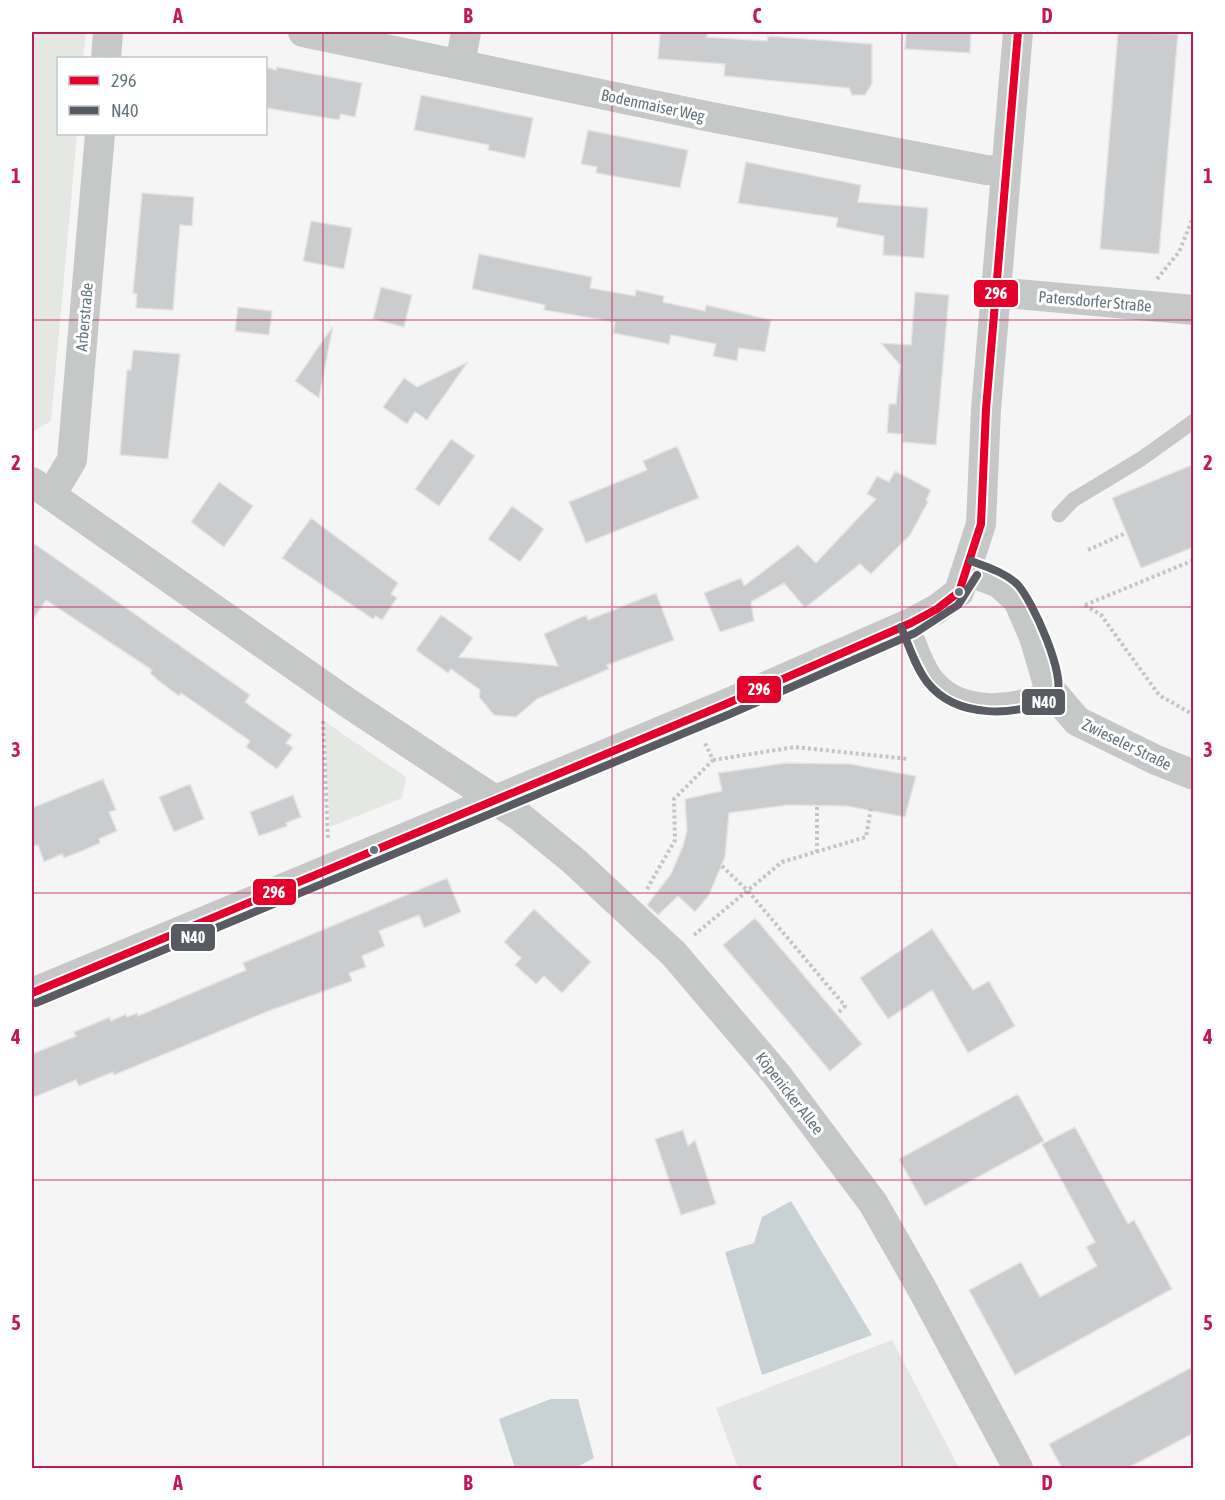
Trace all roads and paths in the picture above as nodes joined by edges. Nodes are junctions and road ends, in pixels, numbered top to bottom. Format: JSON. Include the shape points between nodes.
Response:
{"nodes":[{"id":1,"x":108,"y":32,"type":"edge"},
{"id":2,"x":303,"y":32,"type":"edge"},
{"id":3,"x":466,"y":32,"type":"edge"},
{"id":4,"x":1018,"y":32,"type":"edge"},
{"id":5,"x":106,"y":57,"type":"edge"},
{"id":6,"x":460,"y":64,"type":"junction"},
{"id":7,"x":100,"y":135,"type":"edge"},
{"id":8,"x":1005,"y":171,"type":"junction"},
{"id":9,"x":1194,"y":215,"type":"edge"},
{"id":10,"x":1153,"y":288,"type":"dead end"},
{"id":11,"x":996,"y":292,"type":"junction"},
{"id":12,"x":1194,"y":310,"type":"edge"},
{"id":13,"x":1194,"y":421,"type":"edge"},
{"id":14,"x":41,"y":488,"type":"edge"},
{"id":15,"x":1059,"y":515,"type":"dead end"},
{"id":16,"x":1126,"y":533,"type":"dead end"},
{"id":17,"x":1088,"y":550,"type":"dead end"},
{"id":18,"x":1194,"y":560,"type":"edge"},
{"id":19,"x":967,"y":571,"type":"junction"},
{"id":20,"x":911,"y":623,"type":"junction"},
{"id":21,"x":1049,"y":688,"type":"junction"},
{"id":22,"x":338,"y":695,"type":"junction"},
{"id":23,"x":1194,"y":715,"type":"edge"},
{"id":24,"x":694,"y":717,"type":"junction"},
{"id":25,"x":909,"y":759,"type":"dead end"},
{"id":26,"x":713,"y":760,"type":"junction"},
{"id":27,"x":1194,"y":775,"type":"edge"},
{"id":28,"x":493,"y":800,"type":"junction"},
{"id":29,"x":817,"y":804,"type":"dead end"},
{"id":30,"x":871,"y":808,"type":"dead end"},
{"id":31,"x":817,"y":852,"type":"junction"},
{"id":32,"x":722,"y":866,"type":"dead end"},
{"id":33,"x":329,"y":868,"type":"junction"},
{"id":34,"x":748,"y":891,"type":"junction"},
{"id":35,"x":629,"y":911,"type":"junction"},
{"id":36,"x":674,"y":954,"type":"junction"},
{"id":37,"x":32,"y":993,"type":"edge"},
{"id":38,"x":837,"y":1014,"type":"dead end"},
{"id":39,"x":1018,"y":1468,"type":"edge"}],
"edges":[{"from":1,"to":5,"type":"street"},
{"from":2,"to":6,"type":"street","name":"Bodenmaiser Weg"},
{"from":3,"to":6,"type":"street"},
{"from":4,"to":8,"type":"street"},
{"from":6,"to":8,"type":"street","name":"Bodenmaiser Weg","via":[[706,116]]},
{"from":7,"to":14,"type":"street","name":"Arberstraße","via":[[72,460]]},
{"from":8,"to":11,"type":"street"},
{"from":9,"to":10,"type":"path","via":[[1179,252]]},
{"from":11,"to":12,"type":"street","name":"Patersdorfer Straße"},
{"from":11,"to":19,"type":"street","via":[[981,524]]},
{"from":13,"to":15,"type":"lane","via":[[1073,500]]},
{"from":14,"to":22,"type":"street","name":"Köpenicker Allee"},
{"from":16,"to":17,"type":"path"},
{"from":18,"to":23,"type":"path","via":[[1085,605],[1101,615],[1159,695]]},
{"from":19,"to":20,"type":"street","via":[[959,592]]},
{"from":19,"to":21,"type":"street","name":"Zwieseler Straße","via":[[999,583],[1018,600]]},
{"from":20,"to":21,"type":"lane","via":[[936,677],[960,696],[989,700],[1026,697]]},
{"from":20,"to":24,"type":"street"},
{"from":21,"to":27,"type":"street","name":"Zwieseler Straße","via":[[1077,721]]},
{"from":22,"to":28,"type":"street","name":"Köpenicker Allee"},
{"from":22,"to":33,"type":"path","via":[[322,718]]},
{"from":24,"to":26,"type":"path"},
{"from":24,"to":28,"type":"street"},
{"from":25,"to":26,"type":"path","via":[[795,747]]},
{"from":26,"to":35,"type":"path","via":[[674,799],[675,840],[643,895]]},
{"from":28,"to":33,"type":"street"},
{"from":28,"to":35,"type":"street","name":"Köpenicker Allee","via":[[539,831]]},
{"from":29,"to":31,"type":"path"},
{"from":30,"to":31,"type":"path","via":[[866,837]]},
{"from":31,"to":34,"type":"path","via":[[782,862]]},
{"from":32,"to":34,"type":"path"},
{"from":33,"to":37,"type":"street"},
{"from":34,"to":36,"type":"path"},
{"from":34,"to":38,"type":"path","via":[[845,1006]]},
{"from":35,"to":36,"type":"street","name":"Köpenicker Allee"},
{"from":36,"to":39,"type":"street","name":"Köpenicker Allee","via":[[777,1075],[873,1203]]}]}
